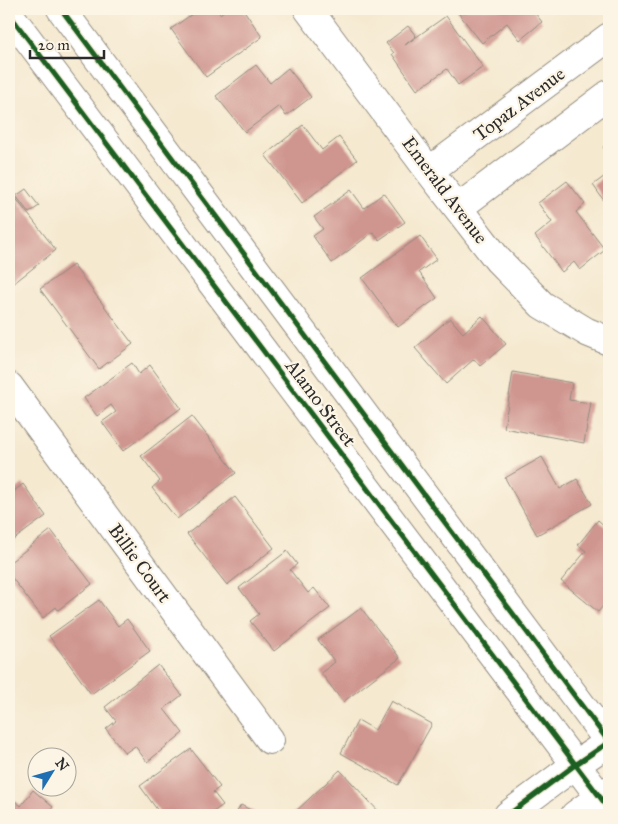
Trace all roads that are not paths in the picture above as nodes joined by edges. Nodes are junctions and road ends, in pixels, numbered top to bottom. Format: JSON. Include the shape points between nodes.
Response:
{"nodes":[{"id":1,"x":61,"y":9,"type":"edge"},
{"id":2,"x":308,"y":9,"type":"edge"},
{"id":3,"x":9,"y":14,"type":"edge"},
{"id":4,"x":609,"y":37,"type":"edge"},
{"id":5,"x":609,"y":94,"type":"edge"},
{"id":6,"x":429,"y":171,"type":"junction"},
{"id":7,"x":458,"y":208,"type":"junction"},
{"id":8,"x":609,"y":341,"type":"edge"},
{"id":9,"x":9,"y":386,"type":"edge"},
{"id":10,"x":270,"y":740,"type":"dead end"},
{"id":11,"x":609,"y":742,"type":"edge"},
{"id":12,"x":575,"y":765,"type":"junction"},
{"id":13,"x":606,"y":799,"type":"edge"},
{"id":14,"x":508,"y":815,"type":"edge"},
{"id":15,"x":575,"y":815,"type":"edge"}],
"edges":[{"from":1,"to":11,"type":"main road","name":"Alamo Street"},
{"from":2,"to":6,"type":"main road","name":"Emerald Avenue"},
{"from":3,"to":12,"type":"main road","name":"Alamo Street"},
{"from":4,"to":6,"type":"main road","name":"Topaz Avenue"},
{"from":5,"to":7,"type":"main road"},
{"from":6,"to":7,"type":"main road","name":"Emerald Avenue"},
{"from":7,"to":8,"type":"main road","name":"Emerald Avenue","via":[[498,260],[542,305],[586,332]]},
{"from":9,"to":10,"type":"main road","name":"Billie Court"},
{"from":11,"to":12,"type":"main road"},
{"from":12,"to":13,"type":"main road","name":"Alamo Street"},
{"from":12,"to":14,"type":"main road"},
{"from":13,"to":15,"type":"main road"}]}
